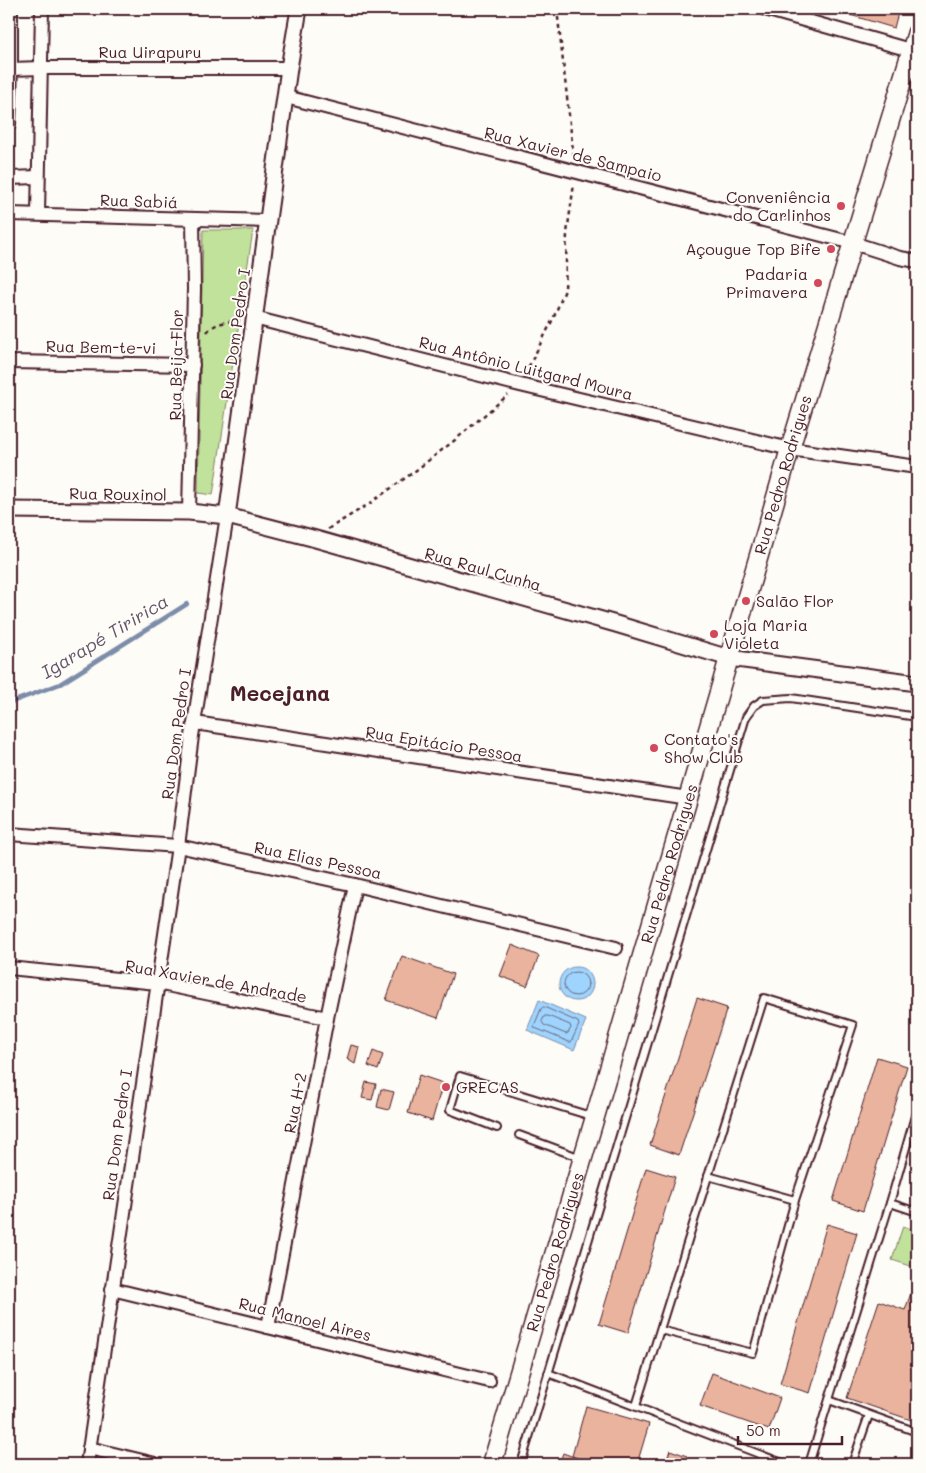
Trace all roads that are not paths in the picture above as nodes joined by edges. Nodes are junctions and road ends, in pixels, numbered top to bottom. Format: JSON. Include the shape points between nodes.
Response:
{"nodes":[{"id":1,"x":11,"y":9,"type":"edge"},
{"id":2,"x":42,"y":9,"type":"edge"},
{"id":3,"x":299,"y":9,"type":"edge"},
{"id":4,"x":765,"y":9,"type":"edge"},
{"id":5,"x":917,"y":32,"type":"edge"},
{"id":6,"x":914,"y":51,"type":"edge"},
{"id":7,"x":41,"y":68,"type":"junction"},
{"id":8,"x":289,"y":68,"type":"junction"},
{"id":9,"x":11,"y":69,"type":"junction"},
{"id":10,"x":286,"y":97,"type":"junction"},
{"id":11,"x":9,"y":125,"type":"edge"},
{"id":12,"x":38,"y":177,"type":"junction"},
{"id":13,"x":9,"y":178,"type":"edge"},
{"id":14,"x":9,"y":214,"type":"edge"},
{"id":15,"x":38,"y":214,"type":"junction"},
{"id":16,"x":193,"y":219,"type":"junction"},
{"id":17,"x":268,"y":221,"type":"junction"},
{"id":18,"x":853,"y":243,"type":"junction"},
{"id":19,"x":917,"y":261,"type":"edge"},
{"id":20,"x":254,"y":318,"type":"junction"},
{"id":21,"x":9,"y":362,"type":"edge"},
{"id":22,"x":193,"y":365,"type":"junction"},
{"id":23,"x":790,"y":449,"type":"junction"},
{"id":24,"x":917,"y":466,"type":"edge"},
{"id":25,"x":9,"y":510,"type":"edge"},
{"id":26,"x":189,"y":512,"type":"junction"},
{"id":27,"x":228,"y":516,"type":"junction"},
{"id":28,"x":729,"y":658,"type":"junction"},
{"id":29,"x":917,"y":683,"type":"edge"},
{"id":30,"x":917,"y":717,"type":"edge"},
{"id":31,"x":195,"y":723,"type":"junction"},
{"id":32,"x":688,"y":798,"type":"junction"},
{"id":33,"x":9,"y":834,"type":"edge"},
{"id":34,"x":178,"y":846,"type":"junction"},
{"id":35,"x":355,"y":885,"type":"junction"},
{"id":36,"x":616,"y":948,"type":"dead end"},
{"id":37,"x":9,"y":968,"type":"edge"},
{"id":38,"x":157,"y":983,"type":"junction"},
{"id":39,"x":327,"y":1018,"type":"junction"},
{"id":40,"x":917,"y":1109,"type":"edge"},
{"id":41,"x":595,"y":1117,"type":"junction"},
{"id":42,"x":497,"y":1128,"type":"dead end"},
{"id":43,"x":518,"y":1136,"type":"dead end"},
{"id":44,"x":583,"y":1159,"type":"junction"},
{"id":45,"x":708,"y":1176,"type":"junction"},
{"id":46,"x":794,"y":1200,"type":"junction"},
{"id":47,"x":890,"y":1203,"type":"junction"},
{"id":48,"x":917,"y":1212,"type":"edge"},
{"id":49,"x":112,"y":1289,"type":"junction"},
{"id":50,"x":268,"y":1327,"type":"junction"},
{"id":51,"x":660,"y":1330,"type":"junction"},
{"id":52,"x":548,"y":1373,"type":"junction"},
{"id":53,"x":490,"y":1381,"type":"dead end"},
{"id":54,"x":829,"y":1400,"type":"junction"},
{"id":55,"x":636,"y":1406,"type":"junction"},
{"id":56,"x":869,"y":1415,"type":"junction"},
{"id":57,"x":917,"y":1432,"type":"edge"},
{"id":58,"x":89,"y":1448,"type":"junction"},
{"id":59,"x":87,"y":1464,"type":"edge"},
{"id":60,"x":154,"y":1464,"type":"edge"},
{"id":61,"x":492,"y":1464,"type":"edge"},
{"id":62,"x":521,"y":1464,"type":"edge"},
{"id":63,"x":785,"y":1464,"type":"edge"},
{"id":64,"x":809,"y":1464,"type":"edge"},
{"id":65,"x":852,"y":1464,"type":"edge"}],
"edges":[{"from":1,"to":9,"type":"street"},
{"from":2,"to":7,"type":"street"},
{"from":3,"to":8,"type":"street","name":"Rua Dom Pedro I"},
{"from":4,"to":6,"type":"street"},
{"from":5,"to":6,"type":"main road","name":"Rua Pedro Rodrigues"},
{"from":6,"to":18,"type":"main road","name":"Rua Pedro Rodrigues"},
{"from":7,"to":8,"type":"street","name":"Rua Uirapuru"},
{"from":7,"to":9,"type":"street","name":"Rua Uirapuru"},
{"from":7,"to":12,"type":"street"},
{"from":8,"to":10,"type":"street","name":"Rua Dom Pedro I"},
{"from":9,"to":11,"type":"street"},
{"from":10,"to":17,"type":"street","name":"Rua Dom Pedro I"},
{"from":10,"to":18,"type":"street","name":"Rua Xavier de Sampaio"},
{"from":12,"to":13,"type":"street"},
{"from":12,"to":15,"type":"street"},
{"from":14,"to":15,"type":"street","name":"Rua Sabiá"},
{"from":15,"to":16,"type":"street","name":"Rua Sabiá"},
{"from":16,"to":17,"type":"street","name":"Rua Sabiá"},
{"from":16,"to":22,"type":"street","name":"Rua Beija-Flor"},
{"from":17,"to":20,"type":"street","name":"Rua Dom Pedro I"},
{"from":18,"to":19,"type":"street","name":"Rua Xavier de Sampaio"},
{"from":18,"to":23,"type":"main road","name":"Rua Pedro Rodrigues"},
{"from":20,"to":23,"type":"street","name":"Rua Antônio Luitgard Moura"},
{"from":20,"to":27,"type":"street","name":"Rua Dom Pedro I"},
{"from":21,"to":22,"type":"street","name":"Rua Bem-te-vi"},
{"from":22,"to":26,"type":"street","name":"Rua Beija-Flor"},
{"from":23,"to":24,"type":"street","name":"Rua Antônio Luitgard Moura"},
{"from":23,"to":28,"type":"main road","name":"Rua Pedro Rodrigues"},
{"from":25,"to":26,"type":"street","name":"Rua Rouxinol"},
{"from":26,"to":27,"type":"street","name":"Rua Rouxinol"},
{"from":27,"to":28,"type":"street","name":"Rua Raul Cunha"},
{"from":27,"to":31,"type":"street","name":"Rua Dom Pedro I"},
{"from":28,"to":29,"type":"street","name":"Rua Raul Cunha"},
{"from":28,"to":32,"type":"main road","name":"Rua Pedro Rodrigues"},
{"from":30,"to":52,"type":"lane","via":[[790,698],[764,700],[754,706],[746,717]]},
{"from":31,"to":32,"type":"street","name":"Rua Epitácio Pessoa"},
{"from":31,"to":34,"type":"street","name":"Rua Dom Pedro I"},
{"from":32,"to":41,"type":"main road","name":"Rua Pedro Rodrigues"},
{"from":33,"to":34,"type":"street","name":"Rua Elias Pessoa"},
{"from":34,"to":35,"type":"street","name":"Rua Elias Pessoa"},
{"from":34,"to":38,"type":"street","name":"Rua Dom Pedro I"},
{"from":35,"to":36,"type":"street","name":"Rua Elias Pessoa"},
{"from":35,"to":39,"type":"street","name":"Rua H-2"},
{"from":37,"to":38,"type":"street","name":"Rua Xavier de Andrade"},
{"from":38,"to":39,"type":"street","name":"Rua Xavier de Andrade"},
{"from":38,"to":49,"type":"street","name":"Rua Dom Pedro I"},
{"from":39,"to":50,"type":"street","name":"Rua H-2"},
{"from":40,"to":47,"type":"lane"},
{"from":41,"to":42,"type":"lane","via":[[460,1076],[450,1110]]},
{"from":41,"to":44,"type":"main road","name":"Rua Pedro Rodrigues"},
{"from":43,"to":44,"type":"lane"},
{"from":44,"to":61,"type":"main road","name":"Rua Pedro Rodrigues"},
{"from":45,"to":46,"type":"lane"},
{"from":45,"to":46,"type":"lane","via":[[764,998],[852,1025]]},
{"from":45,"to":51,"type":"lane"},
{"from":46,"to":51,"type":"lane","via":[[753,1353]]},
{"from":47,"to":48,"type":"lane"},
{"from":47,"to":54,"type":"lane"},
{"from":49,"to":50,"type":"street","name":"Rua Manoel Aires"},
{"from":49,"to":58,"type":"street","name":"Rua Dom Pedro I"},
{"from":50,"to":53,"type":"street","name":"Rua Manoel Aires"},
{"from":51,"to":55,"type":"lane"},
{"from":52,"to":55,"type":"lane"},
{"from":52,"to":62,"type":"lane"},
{"from":54,"to":56,"type":"lane"},
{"from":54,"to":64,"type":"lane"},
{"from":55,"to":63,"type":"lane"},
{"from":56,"to":57,"type":"lane"},
{"from":56,"to":65,"type":"lane"},
{"from":58,"to":59,"type":"street","name":"Rua Dom Pedro I"},
{"from":58,"to":60,"type":"street"}]}
